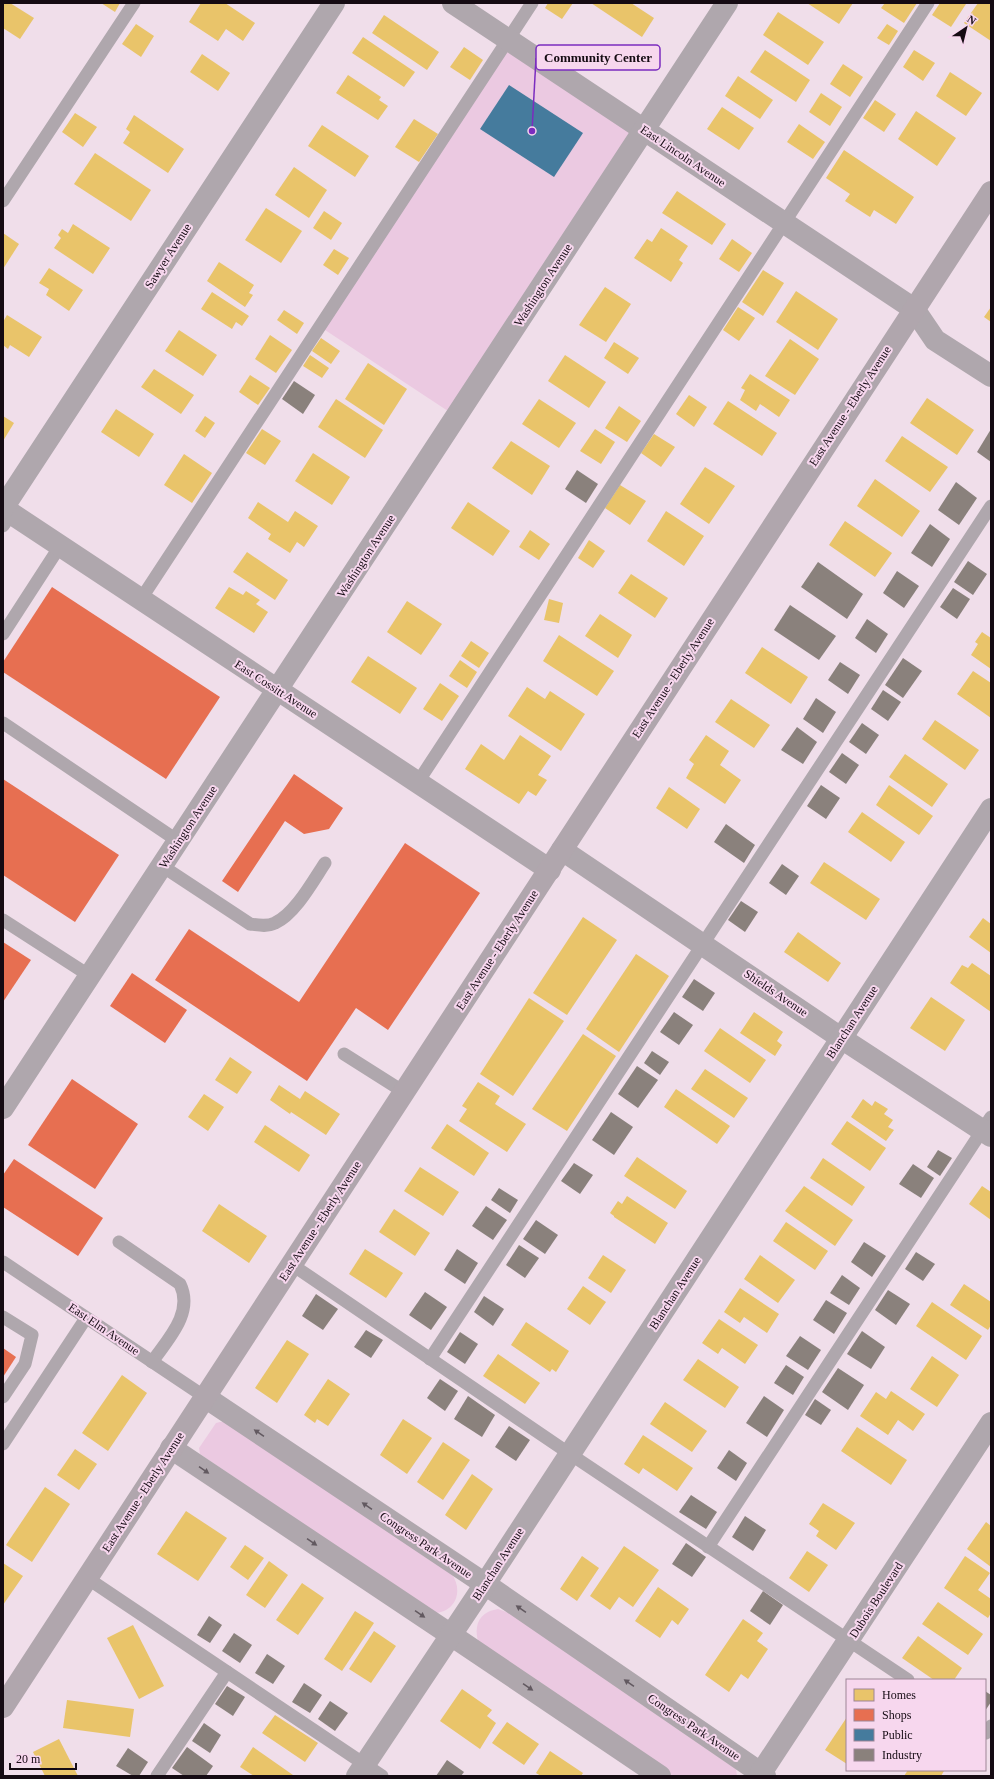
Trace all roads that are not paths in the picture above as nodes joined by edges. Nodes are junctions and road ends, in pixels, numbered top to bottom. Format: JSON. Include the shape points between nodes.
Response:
{"nodes":[{"id":1,"x":134,"y":3,"type":"edge"},
{"id":2,"x":334,"y":3,"type":"edge"},
{"id":3,"x":453,"y":3,"type":"edge"},
{"id":4,"x":532,"y":3,"type":"edge"},
{"id":5,"x":727,"y":3,"type":"edge"},
{"id":6,"x":928,"y":3,"type":"edge"},
{"id":7,"x":508,"y":40,"type":"junction"},
{"id":8,"x":645,"y":130,"type":"junction"},
{"id":9,"x":991,"y":192,"type":"edge"},
{"id":10,"x":3,"y":201,"type":"edge"},
{"id":11,"x":784,"y":223,"type":"junction"},
{"id":12,"x":914,"y":309,"type":"junction"},
{"id":13,"x":991,"y":376,"type":"edge"},
{"id":14,"x":991,"y":506,"type":"edge"},
{"id":15,"x":5,"y":514,"type":"edge"},
{"id":16,"x":60,"y":546,"type":"junction"},
{"id":17,"x":141,"y":599,"type":"junction"},
{"id":18,"x":3,"y":634,"type":"edge"},
{"id":19,"x":278,"y":690,"type":"junction"},
{"id":20,"x":3,"y":723,"type":"edge"},
{"id":21,"x":418,"y":782,"type":"junction"},
{"id":22,"x":991,"y":809,"type":"edge"},
{"id":23,"x":178,"y":841,"type":"junction"},
{"id":24,"x":562,"y":850,"type":"junction"},
{"id":25,"x":325,"y":863,"type":"dead end"},
{"id":26,"x":162,"y":866,"type":"junction"},
{"id":27,"x":550,"y":870,"type":"junction"},
{"id":28,"x":3,"y":920,"type":"edge"},
{"id":29,"x":704,"y":944,"type":"junction"},
{"id":30,"x":90,"y":976,"type":"junction"},
{"id":31,"x":841,"y":1038,"type":"junction"},
{"id":32,"x":344,"y":1054,"type":"dead end"},
{"id":33,"x":404,"y":1092,"type":"junction"},
{"id":34,"x":3,"y":1108,"type":"edge"},
{"id":35,"x":988,"y":1128,"type":"edge"},
{"id":36,"x":119,"y":1242,"type":"dead end"},
{"id":37,"x":3,"y":1262,"type":"edge"},
{"id":38,"x":291,"y":1264,"type":"junction"},
{"id":39,"x":3,"y":1317,"type":"edge"},
{"id":40,"x":86,"y":1318,"type":"junction"},
{"id":41,"x":430,"y":1359,"type":"junction"},
{"id":42,"x":152,"y":1362,"type":"junction"},
{"id":43,"x":3,"y":1397,"type":"edge"},
{"id":44,"x":205,"y":1397,"type":"junction"},
{"id":45,"x":991,"y":1423,"type":"edge"},
{"id":46,"x":3,"y":1444,"type":"edge"},
{"id":47,"x":171,"y":1448,"type":"junction"},
{"id":48,"x":570,"y":1454,"type":"junction"},
{"id":49,"x":708,"y":1547,"type":"junction"},
{"id":50,"x":87,"y":1578,"type":"junction"},
{"id":51,"x":485,"y":1584,"type":"junction"},
{"id":52,"x":451,"y":1634,"type":"junction"},
{"id":53,"x":849,"y":1641,"type":"junction"},
{"id":54,"x":227,"y":1672,"type":"junction"},
{"id":55,"x":906,"y":1679,"type":"edge"},
{"id":56,"x":3,"y":1707,"type":"edge"},
{"id":57,"x":368,"y":1772,"type":"edge"},
{"id":58,"x":762,"y":1775,"type":"edge"},
{"id":59,"x":157,"y":1776,"type":"edge"},
{"id":60,"x":660,"y":1776,"type":"edge"}],
"edges":[{"from":1,"to":10,"type":"lane"},
{"from":2,"to":15,"type":"street","name":"Sawyer Avenue"},
{"from":3,"to":7,"type":"street","name":"East Lincoln Avenue"},
{"from":4,"to":7,"type":"lane"},
{"from":5,"to":8,"type":"street","name":"Washington Avenue"},
{"from":6,"to":11,"type":"lane"},
{"from":7,"to":8,"type":"street","name":"East Lincoln Avenue"},
{"from":7,"to":17,"type":"lane"},
{"from":8,"to":11,"type":"street","name":"East Lincoln Avenue"},
{"from":8,"to":19,"type":"street","name":"Washington Avenue"},
{"from":9,"to":12,"type":"main road","name":"East Avenue - Eberly Avenue"},
{"from":11,"to":12,"type":"street","name":"East Lincoln Avenue"},
{"from":11,"to":21,"type":"lane"},
{"from":12,"to":13,"type":"street","via":[[935,340]]},
{"from":12,"to":24,"type":"main road","name":"East Avenue - Eberly Avenue"},
{"from":14,"to":29,"type":"lane"},
{"from":15,"to":16,"type":"street","name":"East Cossitt Avenue"},
{"from":16,"to":17,"type":"street","name":"East Cossitt Avenue"},
{"from":16,"to":18,"type":"lane"},
{"from":17,"to":19,"type":"street","name":"East Cossitt Avenue"},
{"from":19,"to":21,"type":"street","name":"East Cossitt Avenue"},
{"from":19,"to":23,"type":"street","name":"Washington Avenue"},
{"from":20,"to":23,"type":"lane"},
{"from":21,"to":27,"type":"street","name":"East Cossitt Avenue"},
{"from":22,"to":31,"type":"street","name":"Blanchan Avenue"},
{"from":23,"to":26,"type":"street","name":"Washington Avenue"},
{"from":24,"to":27,"type":"main road","name":"East Avenue - Eberly Avenue"},
{"from":24,"to":29,"type":"street","name":"Shields Avenue"},
{"from":25,"to":26,"type":"lane","via":[[296,906],[275,923],[265,926],[250,924]]},
{"from":26,"to":30,"type":"street","name":"Washington Avenue"},
{"from":27,"to":33,"type":"main road","name":"East Avenue - Eberly Avenue"},
{"from":28,"to":30,"type":"lane"},
{"from":29,"to":31,"type":"street","name":"Shields Avenue"},
{"from":29,"to":41,"type":"lane"},
{"from":30,"to":34,"type":"street","name":"Washington Avenue"},
{"from":31,"to":35,"type":"street","name":"Shields Avenue"},
{"from":31,"to":48,"type":"street","name":"Blanchan Avenue"},
{"from":32,"to":33,"type":"lane"},
{"from":33,"to":38,"type":"main road","name":"East Avenue - Eberly Avenue"},
{"from":35,"to":49,"type":"lane"},
{"from":36,"to":42,"type":"lane","via":[[180,1284],[185,1294],[185,1307],[181,1319]]},
{"from":37,"to":40,"type":"lane","name":"East Elm Avenue"},
{"from":38,"to":41,"type":"lane"},
{"from":38,"to":44,"type":"main road","name":"East Avenue - Eberly Avenue"},
{"from":39,"to":43,"type":"lane","via":[[32,1335],[25,1364]]},
{"from":40,"to":42,"type":"lane","name":"East Elm Avenue"},
{"from":40,"to":46,"type":"lane"},
{"from":41,"to":48,"type":"lane"},
{"from":42,"to":44,"type":"lane","name":"East Elm Avenue"},
{"from":44,"to":47,"type":"main road","name":"East Avenue - Eberly Avenue"},
{"from":51,"to":44,"type":"street","name":"Congress Park Avenue","one_way":true},
{"from":45,"to":53,"type":"street","name":"Dubois Boulevard"},
{"from":47,"to":50,"type":"main road","name":"East Avenue - Eberly Avenue"},
{"from":47,"to":52,"type":"street","one_way":true},
{"from":48,"to":49,"type":"lane"},
{"from":48,"to":51,"type":"street","name":"Blanchan Avenue"},
{"from":49,"to":53,"type":"lane"},
{"from":50,"to":54,"type":"lane"},
{"from":50,"to":56,"type":"main road","name":"East Avenue - Eberly Avenue"},
{"from":51,"to":52,"type":"street","name":"Blanchan Avenue"},
{"from":58,"to":51,"type":"street","name":"Congress Park Avenue","one_way":true},
{"from":52,"to":57,"type":"street","name":"Blanchan Avenue"},
{"from":52,"to":60,"type":"street","one_way":true},
{"from":53,"to":55,"type":"lane"},
{"from":53,"to":58,"type":"street","name":"Dubois Boulevard"},
{"from":54,"to":57,"type":"lane"},
{"from":54,"to":59,"type":"lane"}]}
